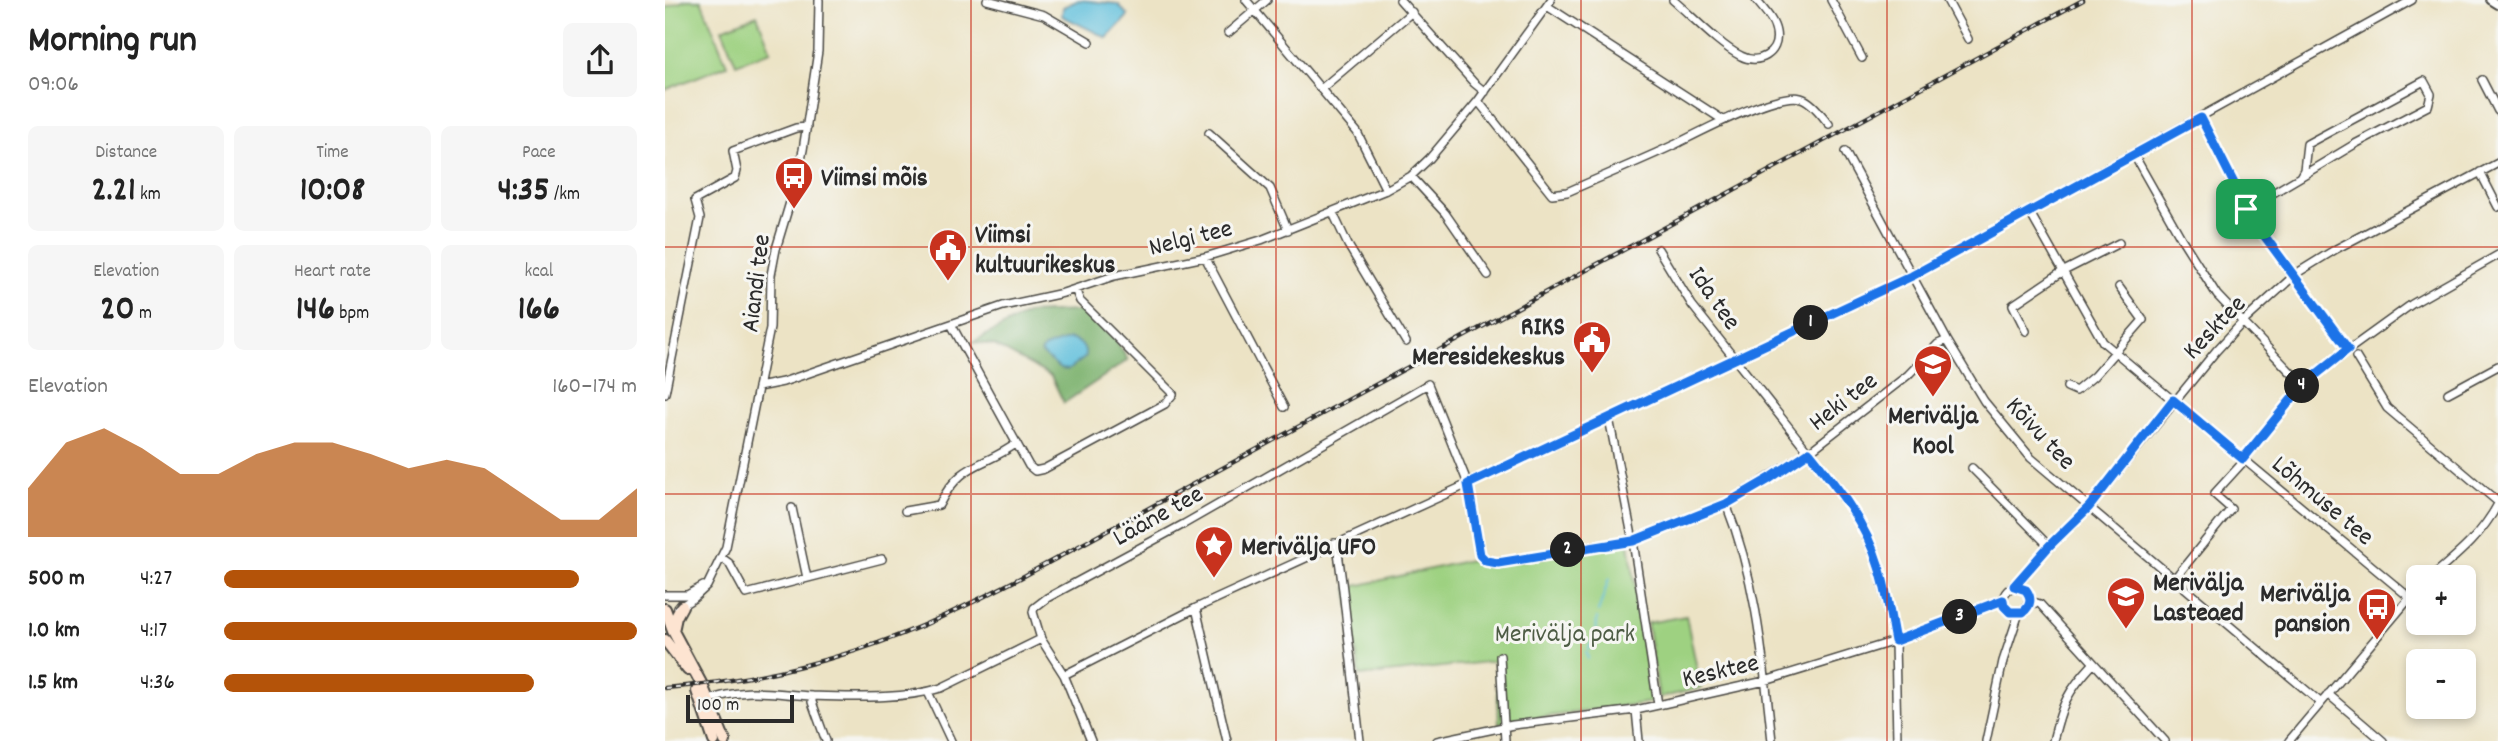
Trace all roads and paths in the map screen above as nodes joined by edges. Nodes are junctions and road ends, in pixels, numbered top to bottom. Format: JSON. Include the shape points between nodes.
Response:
{"nodes":[{"id":1,"x":819,"y":0,"type":"edge"},
{"id":2,"x":987,"y":0,"type":"edge"},
{"id":3,"x":1246,"y":0,"type":"edge"},
{"id":4,"x":1267,"y":0,"type":"edge"},
{"id":5,"x":1400,"y":0,"type":"edge"},
{"id":6,"x":1673,"y":0,"type":"edge"},
{"id":7,"x":1756,"y":0,"type":"edge"},
{"id":8,"x":1831,"y":0,"type":"edge"},
{"id":9,"x":1947,"y":0,"type":"edge"},
{"id":10,"x":2412,"y":0,"type":"edge"},
{"id":11,"x":2491,"y":0,"type":"edge"},
{"id":12,"x":1549,"y":3,"type":"edge"},
{"id":13,"x":2498,"y":5,"type":"edge"},
{"id":14,"x":1255,"y":10,"type":"junction"},
{"id":15,"x":1412,"y":12,"type":"junction"},
{"id":16,"x":1228,"y":33,"type":"dead end"},
{"id":17,"x":1968,"y":39,"type":"dead end"},
{"id":18,"x":1090,"y":42,"type":"dead end"},
{"id":19,"x":1862,"y":58,"type":"dead end"},
{"id":20,"x":2482,"y":80,"type":"dead end"},
{"id":21,"x":1321,"y":89,"type":"junction"},
{"id":22,"x":1485,"y":92,"type":"junction"},
{"id":23,"x":1478,"y":101,"type":"junction"},
{"id":24,"x":2498,"y":111,"type":"edge"},
{"id":25,"x":2201,"y":118,"type":"junction"},
{"id":26,"x":1723,"y":120,"type":"junction"},
{"id":27,"x":1829,"y":124,"type":"dead end"},
{"id":28,"x":807,"y":127,"type":"junction"},
{"id":29,"x":1209,"y":134,"type":"dead end"},
{"id":30,"x":1845,"y":152,"type":"dead end"},
{"id":31,"x":2134,"y":155,"type":"junction"},
{"id":32,"x":2498,"y":163,"type":"edge"},
{"id":33,"x":2480,"y":172,"type":"junction"},
{"id":34,"x":1411,"y":176,"type":"junction"},
{"id":35,"x":2300,"y":177,"type":"junction"},
{"id":36,"x":1386,"y":190,"type":"junction"},
{"id":37,"x":2498,"y":207,"type":"edge"},
{"id":38,"x":2246,"y":209,"type":"junction"},
{"id":39,"x":2029,"y":211,"type":"junction"},
{"id":40,"x":1333,"y":213,"type":"junction"},
{"id":41,"x":1288,"y":230,"type":"junction"},
{"id":42,"x":2119,"y":243,"type":"dead end"},
{"id":43,"x":1658,"y":249,"type":"dead end"},
{"id":44,"x":2498,"y":255,"type":"edge"},
{"id":45,"x":1205,"y":257,"type":"junction"},
{"id":46,"x":2062,"y":272,"type":"junction"},
{"id":47,"x":1488,"y":275,"type":"dead end"},
{"id":48,"x":1912,"y":276,"type":"junction"},
{"id":49,"x":2293,"y":277,"type":"junction"},
{"id":50,"x":2119,"y":287,"type":"dead end"},
{"id":51,"x":1075,"y":289,"type":"junction"},
{"id":52,"x":2242,"y":323,"type":"junction"},
{"id":53,"x":951,"y":324,"type":"junction"},
{"id":54,"x":2026,"y":331,"type":"dead end"},
{"id":55,"x":1947,"y":340,"type":"junction"},
{"id":56,"x":1406,"y":342,"type":"dead end"},
{"id":57,"x":2348,"y":349,"type":"junction"},
{"id":58,"x":2113,"y":352,"type":"junction"},
{"id":59,"x":2356,"y":357,"type":"dead end"},
{"id":60,"x":1735,"y":360,"type":"junction"},
{"id":61,"x":2498,"y":366,"type":"edge"},
{"id":62,"x":667,"y":371,"type":"edge"},
{"id":63,"x":2303,"y":385,"type":"junction"},
{"id":64,"x":758,"y":387,"type":"junction"},
{"id":65,"x":2067,"y":387,"type":"dead end"},
{"id":66,"x":665,"y":393,"type":"edge"},
{"id":67,"x":2448,"y":393,"type":"dead end"},
{"id":68,"x":2173,"y":400,"type":"junction"},
{"id":69,"x":1285,"y":407,"type":"dead end"},
{"id":70,"x":1609,"y":418,"type":"junction"},
{"id":71,"x":1017,"y":443,"type":"junction"},
{"id":72,"x":1809,"y":452,"type":"junction"},
{"id":73,"x":2244,"y":460,"type":"junction"},
{"id":74,"x":1972,"y":468,"type":"dead end"},
{"id":75,"x":1468,"y":484,"type":"junction"},
{"id":76,"x":2498,"y":503,"type":"edge"},
{"id":77,"x":1726,"y":504,"type":"junction"},
{"id":78,"x":2089,"y":507,"type":"junction"},
{"id":79,"x":792,"y":508,"type":"dead end"},
{"id":80,"x":905,"y":511,"type":"dead end"},
{"id":81,"x":1633,"y":541,"type":"junction"},
{"id":82,"x":1334,"y":543,"type":"junction"},
{"id":83,"x":2049,"y":546,"type":"junction"},
{"id":84,"x":722,"y":558,"type":"junction"},
{"id":85,"x":882,"y":559,"type":"dead end"},
{"id":86,"x":2446,"y":565,"type":"edge"},
{"id":87,"x":717,"y":570,"type":"junction"},
{"id":88,"x":807,"y":578,"type":"junction"},
{"id":89,"x":2175,"y":578,"type":"junction"},
{"id":90,"x":2014,"y":586,"type":"junction"},
{"id":91,"x":2406,"y":595,"type":"edge"},
{"id":92,"x":665,"y":596,"type":"edge"},
{"id":93,"x":2003,"y":600,"type":"junction"},
{"id":94,"x":2030,"y":601,"type":"junction"},
{"id":95,"x":2406,"y":601,"type":"edge"},
{"id":96,"x":682,"y":606,"type":"junction"},
{"id":97,"x":1196,"y":608,"type":"junction"},
{"id":98,"x":665,"y":612,"type":"edge"},
{"id":99,"x":2019,"y":613,"type":"junction"},
{"id":100,"x":673,"y":631,"type":"junction"},
{"id":101,"x":1041,"y":639,"type":"junction"},
{"id":102,"x":665,"y":640,"type":"edge"},
{"id":103,"x":1895,"y":641,"type":"junction"},
{"id":104,"x":1500,"y":656,"type":"dead end"},
{"id":105,"x":2093,"y":664,"type":"junction"},
{"id":106,"x":1064,"y":675,"type":"junction"},
{"id":107,"x":1765,"y":681,"type":"junction"},
{"id":108,"x":928,"y":692,"type":"junction"},
{"id":109,"x":2327,"y":694,"type":"junction"},
{"id":110,"x":812,"y":696,"type":"junction"},
{"id":111,"x":705,"y":701,"type":"junction"},
{"id":112,"x":2321,"y":702,"type":"junction"},
{"id":113,"x":1658,"y":705,"type":"junction"},
{"id":114,"x":1636,"y":710,"type":"junction"},
{"id":115,"x":1505,"y":727,"type":"junction"},
{"id":116,"x":714,"y":741,"type":"edge"},
{"id":117,"x":725,"y":741,"type":"edge"},
{"id":118,"x":826,"y":741,"type":"edge"},
{"id":119,"x":951,"y":741,"type":"edge"},
{"id":120,"x":1091,"y":741,"type":"edge"},
{"id":121,"x":1227,"y":741,"type":"edge"},
{"id":122,"x":1360,"y":741,"type":"edge"},
{"id":123,"x":1437,"y":741,"type":"edge"},
{"id":124,"x":1505,"y":741,"type":"edge"},
{"id":125,"x":1639,"y":741,"type":"edge"},
{"id":126,"x":1772,"y":741,"type":"edge"},
{"id":127,"x":1897,"y":741,"type":"edge"},
{"id":128,"x":1986,"y":741,"type":"edge"},
{"id":129,"x":2053,"y":741,"type":"edge"},
{"id":130,"x":2165,"y":741,"type":"edge"},
{"id":131,"x":2289,"y":741,"type":"edge"},
{"id":132,"x":2383,"y":741,"type":"edge"}],
"edges":[{"from":1,"to":28,"type":"street","name":"Aiandi tee","via":[[818,51]]},
{"from":2,"to":18,"type":"street","via":[[1044,15]]},
{"from":3,"to":14,"type":"street"},
{"from":4,"to":14,"type":"street"},
{"from":5,"to":15,"type":"street"},
{"from":6,"to":7,"type":"street","via":[[1739,56],[1754,60],[1767,56],[1777,39],[1773,22]]},
{"from":8,"to":19,"type":"street"},
{"from":9,"to":17,"type":"street"},
{"from":10,"to":25,"type":"street"},
{"from":11,"to":13,"type":"street"},
{"from":12,"to":22,"type":"street","name":"Nelgi tee"},
{"from":12,"to":26,"type":"street"},
{"from":14,"to":16,"type":"street"},
{"from":14,"to":21,"type":"street"},
{"from":15,"to":21,"type":"street"},
{"from":15,"to":22,"type":"street"},
{"from":20,"to":24,"type":"street"},
{"from":21,"to":36,"type":"street","via":[[1357,132]]},
{"from":22,"to":23,"type":"street","name":"Nelgi tee"},
{"from":23,"to":26,"type":"street","via":[[1552,194],[1579,187]]},
{"from":23,"to":34,"type":"street","name":"Nelgi tee"},
{"from":25,"to":31,"type":"street"},
{"from":25,"to":38,"type":"street"},
{"from":26,"to":27,"type":"street","via":[[1781,99],[1801,98]]},
{"from":28,"to":62,"type":"street","via":[[733,151],[735,178],[695,200],[700,218]]},
{"from":28,"to":64,"type":"street","name":"Aiandi tee","via":[[776,248],[770,328]]},
{"from":29,"to":41,"type":"street","via":[[1270,188]]},
{"from":30,"to":48,"type":"street","name":"Kõivu tee"},
{"from":31,"to":39,"type":"street"},
{"from":31,"to":52,"type":"street","via":[[2217,295]]},
{"from":32,"to":33,"type":"street","name":"Kesktee"},
{"from":33,"to":37,"type":"street"},
{"from":33,"to":49,"type":"street","name":"Kesktee"},
{"from":34,"to":36,"type":"street","name":"Nelgi tee"},
{"from":34,"to":47,"type":"street"},
{"from":35,"to":35,"type":"street","via":[[2307,144],[2424,81],[2431,100],[2422,111]]},
{"from":35,"to":38,"type":"street"},
{"from":36,"to":40,"type":"street","name":"Nelgi tee"},
{"from":38,"to":49,"type":"street"},
{"from":39,"to":46,"type":"street","name":"Lõhmuse tee"},
{"from":39,"to":48,"type":"street"},
{"from":40,"to":41,"type":"street","name":"Nelgi tee"},
{"from":40,"to":56,"type":"street"},
{"from":41,"to":45,"type":"street","name":"Nelgi tee"},
{"from":42,"to":46,"type":"street"},
{"from":43,"to":60,"type":"street","name":"Ida tee","via":[[1692,305]]},
{"from":44,"to":57,"type":"street","via":[[2412,304]]},
{"from":45,"to":51,"type":"street","name":"Nelgi tee"},
{"from":45,"to":69,"type":"street"},
{"from":46,"to":54,"type":"street","via":[[2013,305]]},
{"from":46,"to":58,"type":"street","name":"Lõhmuse tee","via":[[2094,330]]},
{"from":48,"to":55,"type":"street","name":"Kõivu tee"},
{"from":48,"to":60,"type":"street"},
{"from":49,"to":52,"type":"street","name":"Kesktee"},
{"from":49,"to":57,"type":"street"},
{"from":50,"to":58,"type":"street","via":[[2143,320]]},
{"from":51,"to":53,"type":"street","name":"Nelgi tee"},
{"from":51,"to":71,"type":"street","via":[[1080,301],[1173,394],[1165,404],[1044,469],[1035,471],[1029,466]]},
{"from":52,"to":63,"type":"street"},
{"from":52,"to":68,"type":"street","name":"Kesktee"},
{"from":53,"to":64,"type":"street","name":"Nelgi tee"},
{"from":53,"to":71,"type":"street"},
{"from":55,"to":72,"type":"street","name":"Heki tee"},
{"from":55,"to":78,"type":"street","name":"Kõivu tee","via":[[1984,401],[2031,458]]},
{"from":57,"to":63,"type":"street"},
{"from":58,"to":65,"type":"street","via":[[2076,391]]},
{"from":58,"to":68,"type":"street","name":"Lõhmuse tee"},
{"from":59,"to":76,"type":"street","via":[[2387,408]]},
{"from":60,"to":70,"type":"street"},
{"from":60,"to":72,"type":"street","name":"Ida tee"},
{"from":61,"to":67,"type":"street"},
{"from":62,"to":66,"type":"street"},
{"from":63,"to":73,"type":"street"},
{"from":64,"to":84,"type":"street","name":"Aiandi tee"},
{"from":68,"to":73,"type":"street","name":"Lõhmuse tee"},
{"from":68,"to":78,"type":"street","name":"Kesktee"},
{"from":70,"to":75,"type":"street"},
{"from":70,"to":81,"type":"street"},
{"from":71,"to":80,"type":"street","via":[[972,465],[948,487],[939,505]]},
{"from":72,"to":77,"type":"street","name":"Heki tee"},
{"from":72,"to":103,"type":"street","name":"Ida tee","via":[[1863,528],[1879,566]]},
{"from":73,"to":89,"type":"street","via":[[2214,494],[2231,509]]},
{"from":73,"to":91,"type":"street","name":"Lõhmuse tee"},
{"from":74,"to":83,"type":"street"},
{"from":75,"to":81,"type":"street","name":"Heki tee","via":[[1480,555],[1486,561],[1498,563]]},
{"from":75,"to":82,"type":"street"},
{"from":75,"to":101,"type":"street","name":"Lääne tee","via":[[1428,384],[1047,598],[1033,612]]},
{"from":76,"to":86,"type":"street","via":[[2481,532]]},
{"from":77,"to":81,"type":"street","name":"Heki tee"},
{"from":77,"to":107,"type":"street","via":[[1751,580]]},
{"from":78,"to":83,"type":"street","name":"Kesktee"},
{"from":78,"to":89,"type":"street","name":"Kõivu tee"},
{"from":79,"to":88,"type":"street"},
{"from":81,"to":113,"type":"street"},
{"from":82,"to":97,"type":"street"},
{"from":82,"to":122,"type":"street"},
{"from":83,"to":90,"type":"street","name":"Kesktee"},
{"from":84,"to":87,"type":"street","name":"Aiandi tee"},
{"from":84,"to":88,"type":"street","via":[[746,594]]},
{"from":85,"to":88,"type":"street"},
{"from":87,"to":92,"type":"street","name":"Aiandi tee","via":[[695,592]]},
{"from":87,"to":96,"type":"street","name":"Aiandi tee","via":[[702,593]]},
{"from":89,"to":112,"type":"street","name":"Kõivu tee"},
{"from":90,"to":93,"type":"street","via":[[2006,590]]},
{"from":90,"to":94,"type":"street","via":[[2026,590]]},
{"from":93,"to":99,"type":"street","via":[[2007,610]]},
{"from":93,"to":103,"type":"street","name":"Kesktee"},
{"from":94,"to":99,"type":"street"},
{"from":94,"to":105,"type":"street","via":[[2040,604]]},
{"from":95,"to":109,"type":"street"},
{"from":96,"to":98,"type":"street","name":"Aiandi tee"},
{"from":96,"to":100,"type":"street"},
{"from":97,"to":106,"type":"street"},
{"from":97,"to":121,"type":"street"},
{"from":98,"to":100,"type":"street"},
{"from":99,"to":128,"type":"street","via":[[2003,661]]},
{"from":100,"to":111,"type":"street","via":[[692,663]]},
{"from":101,"to":106,"type":"street","name":"Lääne tee"},
{"from":101,"to":108,"type":"street"},
{"from":102,"to":111,"type":"street"},
{"from":103,"to":107,"type":"street","name":"Kesktee"},
{"from":103,"to":127,"type":"street","name":"Ida tee"},
{"from":104,"to":115,"type":"street"},
{"from":105,"to":129,"type":"street","via":[[2073,686]]},
{"from":105,"to":130,"type":"street"},
{"from":106,"to":120,"type":"street","name":"Lääne tee"},
{"from":107,"to":113,"type":"street","name":"Kesktee"},
{"from":107,"to":126,"type":"street"},
{"from":108,"to":110,"type":"street"},
{"from":108,"to":119,"type":"street"},
{"from":109,"to":112,"type":"street"},
{"from":109,"to":132,"type":"street"},
{"from":110,"to":111,"type":"street","via":[[735,691]]},
{"from":110,"to":118,"type":"street"},
{"from":111,"to":116,"type":"street"},
{"from":111,"to":117,"type":"street"},
{"from":112,"to":131,"type":"street"},
{"from":113,"to":114,"type":"street","name":"Kesktee"},
{"from":114,"to":115,"type":"street","name":"Kesktee"},
{"from":114,"to":125,"type":"street"},
{"from":115,"to":123,"type":"street","name":"Kesktee"},
{"from":115,"to":124,"type":"street"}]}
